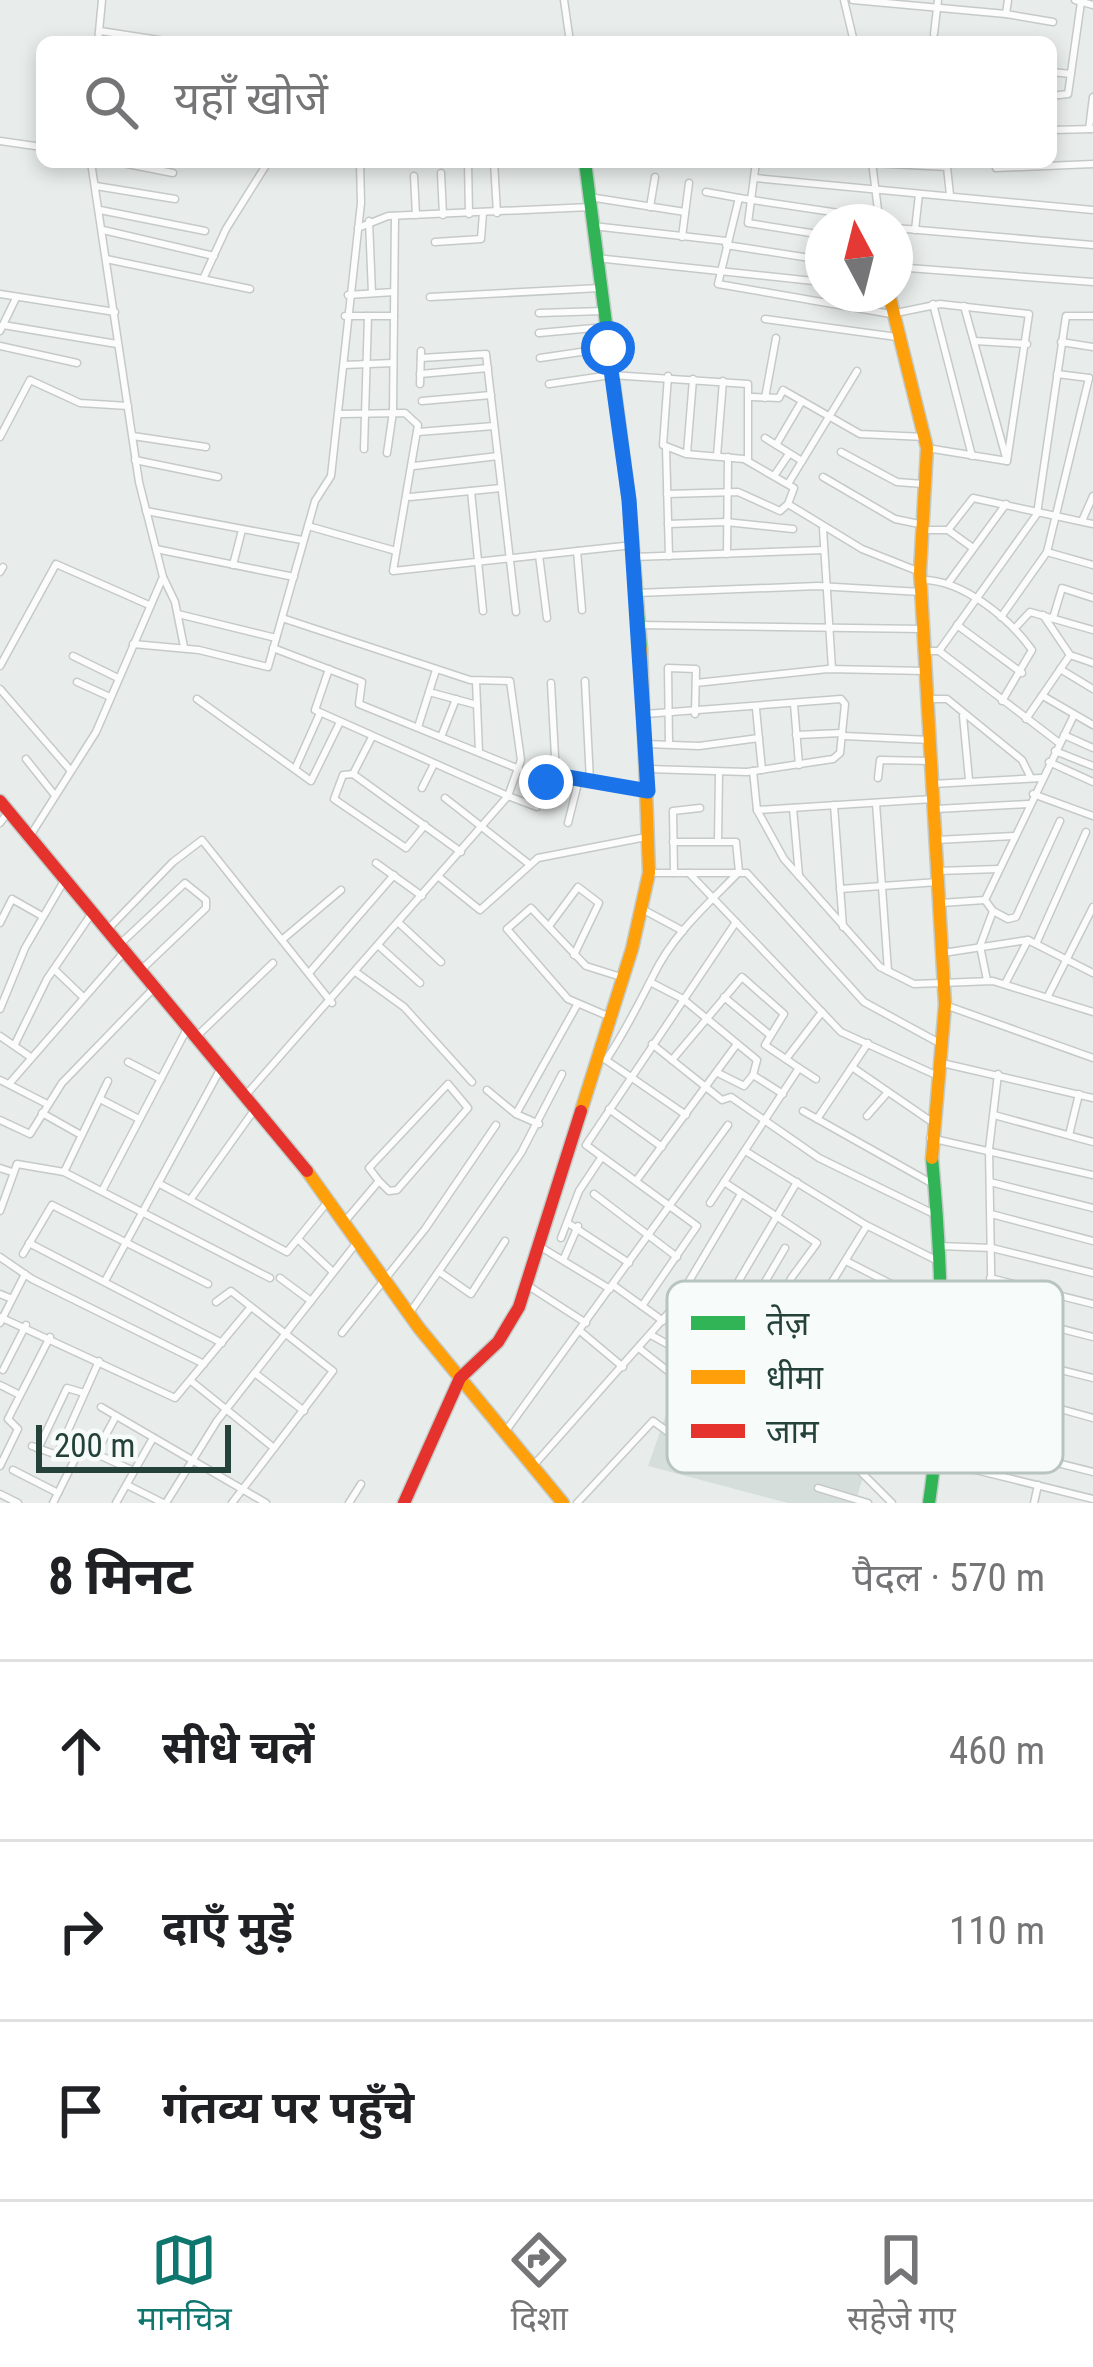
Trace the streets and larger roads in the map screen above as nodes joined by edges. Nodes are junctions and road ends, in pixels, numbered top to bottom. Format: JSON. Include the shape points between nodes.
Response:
{"nodes":[{"id":1,"x":102,"y":0,"type":"edge"},
{"id":2,"x":564,"y":0,"type":"edge"},
{"id":3,"x":849,"y":0,"type":"edge"},
{"id":4,"x":1008,"y":0,"type":"edge"},
{"id":5,"x":1078,"y":1,"type":"edge"},
{"id":6,"x":938,"y":4,"type":"edge"},
{"id":7,"x":1093,"y":5,"type":"edge"},
{"id":8,"x":1006,"y":14,"type":"junction"},
{"id":9,"x":1053,"y":22,"type":"dead end"},
{"id":10,"x":100,"y":32,"type":"junction"},
{"id":11,"x":117,"y":32,"type":"junction"},
{"id":12,"x":934,"y":34,"type":"dead end"},
{"id":13,"x":99,"y":36,"type":"edge"},
{"id":14,"x":117,"y":36,"type":"edge"},
{"id":15,"x":139,"y":36,"type":"edge"},
{"id":16,"x":569,"y":36,"type":"edge"},
{"id":17,"x":853,"y":36,"type":"edge"},
{"id":18,"x":1057,"y":73,"type":"edge"},
{"id":19,"x":1071,"y":74,"type":"junction"},
{"id":20,"x":1057,"y":96,"type":"edge"},
{"id":21,"x":1093,"y":97,"type":"edge"},
{"id":22,"x":1091,"y":129,"type":"edge"},
{"id":23,"x":1057,"y":130,"type":"edge"},
{"id":24,"x":0,"y":141,"type":"edge"},
{"id":25,"x":36,"y":146,"type":"edge"},
{"id":26,"x":1093,"y":164,"type":"edge"},
{"id":27,"x":1057,"y":165,"type":"edge"},
{"id":28,"x":92,"y":168,"type":"edge"},
{"id":29,"x":148,"y":168,"type":"edge"},
{"id":30,"x":265,"y":168,"type":"edge"},
{"id":31,"x":360,"y":168,"type":"edge"},
{"id":32,"x":468,"y":168,"type":"edge"},
{"id":33,"x":494,"y":168,"type":"edge"},
{"id":34,"x":588,"y":168,"type":"edge"},
{"id":35,"x":756,"y":168,"type":"edge"},
{"id":36,"x":873,"y":168,"type":"edge"},
{"id":37,"x":946,"y":168,"type":"edge"},
{"id":38,"x":441,"y":172,"type":"dead end"},
{"id":39,"x":173,"y":173,"type":"dead end"},
{"id":40,"x":414,"y":176,"type":"dead end"},
{"id":41,"x":655,"y":177,"type":"dead end"},
{"id":42,"x":755,"y":178,"type":"junction"},
{"id":43,"x":688,"y":183,"type":"dead end"},
{"id":44,"x":96,"y":186,"type":"junction"},
{"id":45,"x":876,"y":190,"type":"junction"},
{"id":46,"x":706,"y":192,"type":"dead end"},
{"id":47,"x":919,"y":194,"type":"junction"},
{"id":48,"x":950,"y":197,"type":"junction"},
{"id":49,"x":739,"y":198,"type":"junction"},
{"id":50,"x":176,"y":199,"type":"dead end"},
{"id":51,"x":751,"y":200,"type":"junction"},
{"id":52,"x":590,"y":202,"type":"junction"},
{"id":53,"x":877,"y":204,"type":"edge"},
{"id":54,"x":650,"y":206,"type":"junction"},
{"id":55,"x":805,"y":209,"type":"edge"},
{"id":56,"x":100,"y":210,"type":"junction"},
{"id":57,"x":1093,"y":210,"type":"edge"},
{"id":58,"x":497,"y":212,"type":"junction"},
{"id":59,"x":685,"y":212,"type":"junction"},
{"id":60,"x":483,"y":213,"type":"junction"},
{"id":61,"x":443,"y":214,"type":"junction"},
{"id":62,"x":469,"y":214,"type":"junction"},
{"id":63,"x":416,"y":215,"type":"junction"},
{"id":64,"x":395,"y":216,"type":"junction"},
{"id":65,"x":368,"y":221,"type":"junction"},
{"id":66,"x":593,"y":226,"type":"junction"},
{"id":67,"x":358,"y":228,"type":"junction"},
{"id":68,"x":103,"y":230,"type":"junction"},
{"id":69,"x":915,"y":230,"type":"joint"},
{"id":70,"x":205,"y":231,"type":"dead end"},
{"id":71,"x":805,"y":232,"type":"edge"},
{"id":72,"x":682,"y":237,"type":"junction"},
{"id":73,"x":434,"y":242,"type":"dead end"},
{"id":74,"x":725,"y":243,"type":"junction"},
{"id":75,"x":1093,"y":244,"type":"edge"},
{"id":76,"x":214,"y":256,"type":"junction"},
{"id":77,"x":805,"y":257,"type":"edge"},
{"id":78,"x":596,"y":258,"type":"junction"},
{"id":79,"x":106,"y":260,"type":"junction"},
{"id":80,"x":913,"y":268,"type":"edge"},
{"id":81,"x":720,"y":270,"type":"junction"},
{"id":82,"x":203,"y":280,"type":"junction"},
{"id":83,"x":805,"y":280,"type":"edge"},
{"id":84,"x":1093,"y":282,"type":"edge"},
{"id":85,"x":600,"y":288,"type":"junction"},
{"id":86,"x":250,"y":289,"type":"dead end"},
{"id":87,"x":394,"y":292,"type":"junction"},
{"id":88,"x":372,"y":293,"type":"junction"},
{"id":89,"x":0,"y":294,"type":"edge"},
{"id":90,"x":348,"y":295,"type":"junction"},
{"id":91,"x":430,"y":297,"type":"dead end"},
{"id":92,"x":16,"y":298,"type":"junction"},
{"id":93,"x":933,"y":304,"type":"junction"},
{"id":94,"x":964,"y":305,"type":"junction"},
{"id":95,"x":603,"y":311,"type":"junction"},
{"id":96,"x":115,"y":312,"type":"junction"},
{"id":97,"x":539,"y":313,"type":"dead end"},
{"id":98,"x":891,"y":314,"type":"junction"},
{"id":99,"x":345,"y":316,"type":"junction"},
{"id":100,"x":368,"y":316,"type":"junction"},
{"id":101,"x":394,"y":316,"type":"junction"},
{"id":102,"x":1093,"y":316,"type":"edge"},
{"id":103,"x":765,"y":319,"type":"dead end"},
{"id":104,"x":605,"y":327,"type":"junction"},
{"id":105,"x":1,"y":328,"type":"edge"},
{"id":106,"x":539,"y":333,"type":"dead end"},
{"id":107,"x":897,"y":337,"type":"junction"},
{"id":108,"x":776,"y":338,"type":"dead end"},
{"id":109,"x":974,"y":341,"type":"junction"},
{"id":110,"x":1061,"y":342,"type":"junction"},
{"id":111,"x":116,"y":344,"type":"junction"},
{"id":112,"x":1027,"y":344,"type":"junction"},
{"id":113,"x":0,"y":346,"type":"edge"},
{"id":114,"x":1093,"y":346,"type":"edge"},
{"id":115,"x":608,"y":348,"type":"junction"},
{"id":116,"x":540,"y":358,"type":"dead end"},
{"id":117,"x":77,"y":363,"type":"dead end"},
{"id":118,"x":393,"y":363,"type":"junction"},
{"id":119,"x":368,"y":364,"type":"junction"},
{"id":120,"x":344,"y":365,"type":"junction"},
{"id":121,"x":488,"y":368,"type":"junction"},
{"id":122,"x":857,"y":371,"type":"dead end"},
{"id":123,"x":1057,"y":374,"type":"junction"},
{"id":124,"x":611,"y":375,"type":"junction"},
{"id":125,"x":668,"y":376,"type":"junction"},
{"id":126,"x":693,"y":379,"type":"junction"},
{"id":127,"x":1091,"y":379,"type":"edge"},
{"id":128,"x":723,"y":381,"type":"junction"},
{"id":129,"x":549,"y":383,"type":"dead end"},
{"id":130,"x":491,"y":395,"type":"junction"},
{"id":131,"x":752,"y":397,"type":"junction"},
{"id":132,"x":765,"y":398,"type":"junction"},
{"id":133,"x":422,"y":401,"type":"dead end"},
{"id":134,"x":802,"y":401,"type":"junction"},
{"id":135,"x":128,"y":406,"type":"junction"},
{"id":136,"x":368,"y":412,"type":"junction"},
{"id":137,"x":393,"y":412,"type":"junction"},
{"id":138,"x":341,"y":414,"type":"junction"},
{"id":139,"x":829,"y":417,"type":"junction"},
{"id":140,"x":494,"y":426,"type":"junction"},
{"id":141,"x":418,"y":431,"type":"junction"},
{"id":142,"x":133,"y":436,"type":"junction"},
{"id":143,"x":0,"y":437,"type":"edge"},
{"id":144,"x":765,"y":438,"type":"dead end"},
{"id":145,"x":926,"y":442,"type":"junction"},
{"id":146,"x":776,"y":445,"type":"junction"},
{"id":147,"x":206,"y":447,"type":"dead end"},
{"id":148,"x":666,"y":447,"type":"junction"},
{"id":149,"x":364,"y":449,"type":"dead end"},
{"id":150,"x":841,"y":452,"type":"dead end"},
{"id":151,"x":387,"y":453,"type":"dead end"},
{"id":152,"x":789,"y":453,"type":"junction"},
{"id":153,"x":686,"y":454,"type":"junction"},
{"id":154,"x":498,"y":456,"type":"junction"},
{"id":155,"x":717,"y":456,"type":"junction"},
{"id":156,"x":972,"y":456,"type":"junction"},
{"id":157,"x":728,"y":457,"type":"junction"},
{"id":158,"x":135,"y":460,"type":"junction"},
{"id":159,"x":802,"y":460,"type":"junction"},
{"id":160,"x":748,"y":461,"type":"junction"},
{"id":161,"x":1007,"y":461,"type":"junction"},
{"id":162,"x":414,"y":466,"type":"junction"},
{"id":163,"x":775,"y":476,"type":"junction"},
{"id":164,"x":218,"y":477,"type":"dead end"},
{"id":165,"x":824,"y":478,"type":"dead end"},
{"id":166,"x":788,"y":484,"type":"junction"},
{"id":167,"x":927,"y":485,"type":"junction"},
{"id":168,"x":502,"y":488,"type":"junction"},
{"id":169,"x":471,"y":490,"type":"junction"},
{"id":170,"x":726,"y":492,"type":"junction"},
{"id":171,"x":668,"y":494,"type":"junction"},
{"id":172,"x":1093,"y":496,"type":"edge"},
{"id":173,"x":409,"y":497,"type":"junction"},
{"id":174,"x":788,"y":504,"type":"junction"},
{"id":175,"x":1006,"y":504,"type":"junction"},
{"id":176,"x":1038,"y":510,"type":"junction"},
{"id":177,"x":146,"y":511,"type":"junction"},
{"id":178,"x":1058,"y":514,"type":"junction"},
{"id":179,"x":1082,"y":521,"type":"junction"},
{"id":180,"x":726,"y":522,"type":"junction"},
{"id":181,"x":668,"y":524,"type":"junction"},
{"id":182,"x":1093,"y":524,"type":"edge"},
{"id":183,"x":308,"y":526,"type":"junction"},
{"id":184,"x":823,"y":527,"type":"junction"},
{"id":185,"x":924,"y":528,"type":"junction"},
{"id":186,"x":793,"y":529,"type":"dead end"},
{"id":187,"x":242,"y":530,"type":"junction"},
{"id":188,"x":948,"y":530,"type":"junction"},
{"id":189,"x":304,"y":540,"type":"junction"},
{"id":190,"x":973,"y":548,"type":"junction"},
{"id":191,"x":156,"y":549,"type":"junction"},
{"id":192,"x":824,"y":550,"type":"junction"},
{"id":193,"x":396,"y":551,"type":"junction"},
{"id":194,"x":577,"y":551,"type":"junction"},
{"id":195,"x":633,"y":551,"type":"junction"},
{"id":196,"x":1047,"y":552,"type":"junction"},
{"id":197,"x":539,"y":554,"type":"junction"},
{"id":198,"x":727,"y":554,"type":"junction"},
{"id":199,"x":669,"y":556,"type":"junction"},
{"id":200,"x":510,"y":557,"type":"junction"},
{"id":201,"x":477,"y":562,"type":"junction"},
{"id":202,"x":233,"y":565,"type":"junction"},
{"id":203,"x":1093,"y":565,"type":"edge"},
{"id":204,"x":163,"y":577,"type":"junction"},
{"id":205,"x":293,"y":577,"type":"junction"},
{"id":206,"x":921,"y":581,"type":"junction"},
{"id":207,"x":950,"y":582,"type":"junction"},
{"id":208,"x":827,"y":586,"type":"junction"},
{"id":209,"x":636,"y":593,"type":"junction"},
{"id":210,"x":1093,"y":598,"type":"edge"},
{"id":211,"x":975,"y":601,"type":"junction"},
{"id":212,"x":150,"y":605,"type":"junction"},
{"id":213,"x":582,"y":610,"type":"dead end"},
{"id":214,"x":483,"y":611,"type":"dead end"},
{"id":215,"x":515,"y":612,"type":"dead end"},
{"id":216,"x":178,"y":614,"type":"junction"},
{"id":217,"x":1043,"y":615,"type":"junction"},
{"id":218,"x":1001,"y":617,"type":"junction"},
{"id":219,"x":282,"y":618,"type":"junction"},
{"id":220,"x":547,"y":618,"type":"dead end"},
{"id":221,"x":1053,"y":618,"type":"junction"},
{"id":222,"x":638,"y":625,"type":"junction"},
{"id":223,"x":828,"y":626,"type":"junction"},
{"id":224,"x":957,"y":626,"type":"junction"},
{"id":225,"x":1015,"y":628,"type":"junction"},
{"id":226,"x":924,"y":629,"type":"junction"},
{"id":227,"x":1093,"y":630,"type":"edge"},
{"id":228,"x":276,"y":638,"type":"junction"},
{"id":229,"x":133,"y":644,"type":"junction"},
{"id":230,"x":184,"y":648,"type":"junction"},
{"id":231,"x":273,"y":648,"type":"junction"},
{"id":232,"x":932,"y":651,"type":"junction"},
{"id":233,"x":1070,"y":655,"type":"junction"},
{"id":234,"x":73,"y":656,"type":"dead end"},
{"id":235,"x":1093,"y":663,"type":"edge"},
{"id":236,"x":0,"y":666,"type":"edge"},
{"id":237,"x":329,"y":669,"type":"junction"},
{"id":238,"x":832,"y":669,"type":"junction"},
{"id":239,"x":1060,"y":669,"type":"junction"},
{"id":240,"x":436,"y":670,"type":"junction"},
{"id":241,"x":926,"y":670,"type":"junction"},
{"id":242,"x":1022,"y":673,"type":"junction"},
{"id":243,"x":118,"y":678,"type":"junction"},
{"id":244,"x":476,"y":681,"type":"junction"},
{"id":245,"x":585,"y":681,"type":"dead end"},
{"id":246,"x":77,"y":682,"type":"dead end"},
{"id":247,"x":551,"y":683,"type":"dead end"},
{"id":248,"x":696,"y":683,"type":"junction"},
{"id":249,"x":0,"y":689,"type":"edge"},
{"id":250,"x":1093,"y":689,"type":"edge"},
{"id":251,"x":429,"y":692,"type":"junction"},
{"id":252,"x":1043,"y":696,"type":"junction"},
{"id":253,"x":110,"y":698,"type":"junction"},
{"id":254,"x":196,"y":699,"type":"dead end"},
{"id":255,"x":928,"y":699,"type":"junction"},
{"id":256,"x":455,"y":700,"type":"junction"},
{"id":257,"x":1002,"y":700,"type":"junction"},
{"id":258,"x":794,"y":704,"type":"junction"},
{"id":259,"x":477,"y":705,"type":"junction"},
{"id":260,"x":756,"y":709,"type":"junction"},
{"id":261,"x":320,"y":712,"type":"junction"},
{"id":262,"x":963,"y":712,"type":"junction"},
{"id":263,"x":645,"y":714,"type":"junction"},
{"id":264,"x":668,"y":714,"type":"junction"},
{"id":265,"x":695,"y":714,"type":"junction"},
{"id":266,"x":1074,"y":716,"type":"junction"},
{"id":267,"x":1027,"y":719,"type":"junction"},
{"id":268,"x":340,"y":722,"type":"junction"},
{"id":269,"x":1093,"y":725,"type":"edge"},
{"id":270,"x":418,"y":727,"type":"junction"},
{"id":271,"x":842,"y":734,"type":"junction"},
{"id":272,"x":796,"y":735,"type":"junction"},
{"id":273,"x":373,"y":737,"type":"junction"},
{"id":274,"x":441,"y":737,"type":"junction"},
{"id":275,"x":759,"y":738,"type":"junction"},
{"id":276,"x":930,"y":740,"type":"junction"},
{"id":277,"x":1060,"y":743,"type":"junction"},
{"id":278,"x":646,"y":744,"type":"junction"},
{"id":279,"x":669,"y":745,"type":"junction"},
{"id":280,"x":1093,"y":748,"type":"edge"},
{"id":281,"x":478,"y":752,"type":"junction"},
{"id":282,"x":26,"y":759,"type":"dead end"},
{"id":283,"x":931,"y":761,"type":"junction"},
{"id":284,"x":1049,"y":762,"type":"junction"},
{"id":285,"x":434,"y":764,"type":"junction"},
{"id":286,"x":799,"y":765,"type":"junction"},
{"id":287,"x":1093,"y":766,"type":"edge"},
{"id":288,"x":295,"y":769,"type":"junction"},
{"id":289,"x":519,"y":769,"type":"junction"},
{"id":290,"x":647,"y":769,"type":"junction"},
{"id":291,"x":71,"y":771,"type":"junction"},
{"id":292,"x":758,"y":771,"type":"junction"},
{"id":293,"x":718,"y":773,"type":"junction"},
{"id":294,"x":353,"y":774,"type":"junction"},
{"id":295,"x":556,"y":775,"type":"junction"},
{"id":296,"x":878,"y":778,"type":"dead end"},
{"id":297,"x":1031,"y":778,"type":"junction"},
{"id":298,"x":1041,"y":778,"type":"junction"},
{"id":299,"x":579,"y":779,"type":"junction"},
{"id":300,"x":590,"y":781,"type":"junction"},
{"id":301,"x":969,"y":782,"type":"junction"},
{"id":302,"x":1093,"y":782,"type":"edge"},
{"id":303,"x":422,"y":788,"type":"dead end"},
{"id":304,"x":648,"y":791,"type":"junction"},
{"id":305,"x":53,"y":793,"type":"junction"},
{"id":306,"x":1033,"y":794,"type":"junction"},
{"id":307,"x":508,"y":796,"type":"junction"},
{"id":308,"x":445,"y":798,"type":"dead end"},
{"id":309,"x":933,"y":798,"type":"junction"},
{"id":310,"x":877,"y":803,"type":"junction"},
{"id":311,"x":1028,"y":804,"type":"junction"},
{"id":312,"x":834,"y":805,"type":"junction"},
{"id":313,"x":700,"y":808,"type":"dead end"},
{"id":314,"x":793,"y":808,"type":"junction"},
{"id":315,"x":757,"y":810,"type":"junction"},
{"id":316,"x":3,"y":812,"type":"edge"},
{"id":317,"x":1093,"y":816,"type":"edge"},
{"id":318,"x":1060,"y":820,"type":"dead end"},
{"id":319,"x":568,"y":823,"type":"dead end"},
{"id":320,"x":425,"y":825,"type":"junction"},
{"id":321,"x":483,"y":827,"type":"junction"},
{"id":322,"x":1086,"y":832,"type":"dead end"},
{"id":323,"x":30,"y":836,"type":"junction"},
{"id":324,"x":1014,"y":836,"type":"junction"},
{"id":325,"x":649,"y":837,"type":"junction"},
{"id":326,"x":936,"y":840,"type":"junction"},
{"id":327,"x":674,"y":842,"type":"junction"},
{"id":328,"x":718,"y":842,"type":"junction"},
{"id":329,"x":461,"y":852,"type":"junction"},
{"id":330,"x":376,"y":863,"type":"dead end"},
{"id":331,"x":529,"y":864,"type":"junction"},
{"id":332,"x":999,"y":869,"type":"junction"},
{"id":333,"x":739,"y":872,"type":"junction"},
{"id":334,"x":649,"y":873,"type":"junction"},
{"id":335,"x":674,"y":873,"type":"junction"},
{"id":336,"x":689,"y":873,"type":"junction"},
{"id":337,"x":394,"y":875,"type":"junction"},
{"id":338,"x":439,"y":877,"type":"junction"},
{"id":339,"x":938,"y":877,"type":"junction"},
{"id":340,"x":66,"y":878,"type":"junction"},
{"id":341,"x":799,"y":879,"type":"junction"},
{"id":342,"x":882,"y":886,"type":"junction"},
{"id":343,"x":340,"y":890,"type":"dead end"},
{"id":344,"x":840,"y":890,"type":"junction"},
{"id":345,"x":422,"y":896,"type":"junction"},
{"id":346,"x":711,"y":896,"type":"junction"},
{"id":347,"x":986,"y":900,"type":"junction"},
{"id":348,"x":939,"y":904,"type":"junction"},
{"id":349,"x":1093,"y":908,"type":"edge"},
{"id":350,"x":642,"y":909,"type":"junction"},
{"id":351,"x":993,"y":910,"type":"junction"},
{"id":352,"x":93,"y":911,"type":"junction"},
{"id":353,"x":42,"y":916,"type":"junction"},
{"id":354,"x":736,"y":922,"type":"junction"},
{"id":355,"x":0,"y":923,"type":"edge"},
{"id":356,"x":399,"y":923,"type":"junction"},
{"id":357,"x":549,"y":926,"type":"junction"},
{"id":358,"x":108,"y":929,"type":"junction"},
{"id":359,"x":843,"y":931,"type":"junction"},
{"id":360,"x":1081,"y":931,"type":"junction"},
{"id":361,"x":683,"y":932,"type":"junction"},
{"id":362,"x":1093,"y":937,"type":"edge"},
{"id":363,"x":283,"y":939,"type":"junction"},
{"id":364,"x":1032,"y":942,"type":"junction"},
{"id":365,"x":379,"y":946,"type":"junction"},
{"id":366,"x":980,"y":946,"type":"junction"},
{"id":367,"x":123,"y":947,"type":"junction"},
{"id":368,"x":942,"y":953,"type":"junction"},
{"id":369,"x":574,"y":955,"type":"junction"},
{"id":370,"x":1067,"y":959,"type":"junction"},
{"id":371,"x":440,"y":962,"type":"dead end"},
{"id":372,"x":273,"y":963,"type":"dead end"},
{"id":373,"x":54,"y":969,"type":"junction"},
{"id":374,"x":141,"y":970,"type":"junction"},
{"id":375,"x":888,"y":971,"type":"junction"},
{"id":376,"x":309,"y":973,"type":"junction"},
{"id":377,"x":357,"y":973,"type":"junction"},
{"id":378,"x":1093,"y":973,"type":"edge"},
{"id":379,"x":623,"y":978,"type":"junction"},
{"id":380,"x":987,"y":980,"type":"junction"},
{"id":381,"x":420,"y":982,"type":"dead end"},
{"id":382,"x":650,"y":982,"type":"junction"},
{"id":383,"x":944,"y":984,"type":"junction"},
{"id":384,"x":1005,"y":984,"type":"junction"},
{"id":385,"x":155,"y":987,"type":"junction"},
{"id":386,"x":1048,"y":996,"type":"junction"},
{"id":387,"x":83,"y":997,"type":"junction"},
{"id":388,"x":724,"y":997,"type":"junction"},
{"id":389,"x":683,"y":999,"type":"junction"},
{"id":390,"x":332,"y":1003,"type":"junction"},
{"id":391,"x":577,"y":1005,"type":"junction"},
{"id":392,"x":945,"y":1005,"type":"junction"},
{"id":393,"x":0,"y":1009,"type":"edge"},
{"id":394,"x":822,"y":1012,"type":"junction"},
{"id":395,"x":1093,"y":1012,"type":"edge"},
{"id":396,"x":610,"y":1017,"type":"junction"},
{"id":397,"x":706,"y":1018,"type":"junction"},
{"id":398,"x":192,"y":1032,"type":"junction"},
{"id":399,"x":770,"y":1035,"type":"junction"},
{"id":400,"x":0,"y":1036,"type":"edge"},
{"id":401,"x":868,"y":1042,"type":"junction"},
{"id":402,"x":15,"y":1044,"type":"junction"},
{"id":403,"x":652,"y":1044,"type":"junction"},
{"id":404,"x":737,"y":1044,"type":"junction"},
{"id":405,"x":944,"y":1045,"type":"junction"},
{"id":406,"x":29,"y":1056,"type":"junction"},
{"id":407,"x":602,"y":1057,"type":"junction"},
{"id":408,"x":1093,"y":1058,"type":"edge"},
{"id":409,"x":786,"y":1059,"type":"junction"},
{"id":410,"x":672,"y":1060,"type":"junction"},
{"id":411,"x":128,"y":1062,"type":"dead end"},
{"id":412,"x":852,"y":1067,"type":"junction"},
{"id":413,"x":221,"y":1068,"type":"junction"},
{"id":414,"x":799,"y":1068,"type":"junction"},
{"id":415,"x":940,"y":1070,"type":"junction"},
{"id":416,"x":717,"y":1072,"type":"junction"},
{"id":417,"x":562,"y":1074,"type":"dead end"},
{"id":418,"x":753,"y":1075,"type":"junction"},
{"id":419,"x":998,"y":1075,"type":"junction"},
{"id":420,"x":630,"y":1076,"type":"junction"},
{"id":421,"x":160,"y":1079,"type":"junction"},
{"id":422,"x":816,"y":1079,"type":"dead end"},
{"id":423,"x":108,"y":1081,"type":"dead end"},
{"id":424,"x":4,"y":1082,"type":"edge"},
{"id":425,"x":472,"y":1082,"type":"dead end"},
{"id":426,"x":706,"y":1088,"type":"junction"},
{"id":427,"x":487,"y":1090,"type":"dead end"},
{"id":428,"x":888,"y":1092,"type":"junction"},
{"id":429,"x":783,"y":1094,"type":"junction"},
{"id":430,"x":1079,"y":1094,"type":"junction"},
{"id":431,"x":244,"y":1096,"type":"junction"},
{"id":432,"x":1093,"y":1098,"type":"edge"},
{"id":433,"x":100,"y":1099,"type":"junction"},
{"id":434,"x":47,"y":1104,"type":"junction"},
{"id":435,"x":255,"y":1109,"type":"junction"},
{"id":436,"x":608,"y":1109,"type":"junction"},
{"id":437,"x":802,"y":1111,"type":"dead end"},
{"id":438,"x":42,"y":1113,"type":"junction"},
{"id":439,"x":516,"y":1114,"type":"junction"},
{"id":440,"x":686,"y":1114,"type":"junction"},
{"id":441,"x":994,"y":1115,"type":"junction"},
{"id":442,"x":867,"y":1116,"type":"dead end"},
{"id":443,"x":140,"y":1119,"type":"junction"},
{"id":444,"x":817,"y":1119,"type":"junction"},
{"id":445,"x":0,"y":1120,"type":"edge"},
{"id":446,"x":766,"y":1120,"type":"junction"},
{"id":447,"x":932,"y":1122,"type":"junction"},
{"id":448,"x":539,"y":1124,"type":"junction"},
{"id":449,"x":496,"y":1125,"type":"dead end"},
{"id":450,"x":728,"y":1125,"type":"dead end"},
{"id":451,"x":1069,"y":1135,"type":"junction"},
{"id":452,"x":82,"y":1136,"type":"junction"},
{"id":453,"x":930,"y":1138,"type":"junction"},
{"id":454,"x":1093,"y":1142,"type":"edge"},
{"id":455,"x":662,"y":1147,"type":"junction"},
{"id":456,"x":989,"y":1149,"type":"junction"},
{"id":457,"x":746,"y":1151,"type":"junction"},
{"id":458,"x":601,"y":1158,"type":"junction"},
{"id":459,"x":0,"y":1168,"type":"edge"},
{"id":460,"x":12,"y":1172,"type":"junction"},
{"id":461,"x":64,"y":1172,"type":"junction"},
{"id":462,"x":1093,"y":1175,"type":"edge"},
{"id":463,"x":797,"y":1180,"type":"junction"},
{"id":464,"x":379,"y":1181,"type":"junction"},
{"id":465,"x":636,"y":1182,"type":"junction"},
{"id":466,"x":990,"y":1182,"type":"junction"},
{"id":467,"x":158,"y":1183,"type":"junction"},
{"id":468,"x":724,"y":1183,"type":"junction"},
{"id":469,"x":933,"y":1184,"type":"junction"},
{"id":470,"x":102,"y":1191,"type":"junction"},
{"id":471,"x":742,"y":1193,"type":"junction"},
{"id":472,"x":594,"y":1194,"type":"dead end"},
{"id":473,"x":330,"y":1199,"type":"junction"},
{"id":474,"x":190,"y":1200,"type":"junction"},
{"id":475,"x":710,"y":1203,"type":"dead end"},
{"id":476,"x":670,"y":1206,"type":"junction"},
{"id":477,"x":1093,"y":1208,"type":"edge"},
{"id":478,"x":0,"y":1211,"type":"edge"},
{"id":479,"x":142,"y":1211,"type":"junction"},
{"id":480,"x":777,"y":1214,"type":"junction"},
{"id":481,"x":934,"y":1214,"type":"junction"},
{"id":482,"x":991,"y":1214,"type":"junction"},
{"id":483,"x":346,"y":1220,"type":"junction"},
{"id":484,"x":573,"y":1225,"type":"junction"},
{"id":485,"x":866,"y":1225,"type":"junction"},
{"id":486,"x":649,"y":1235,"type":"junction"},
{"id":487,"x":360,"y":1238,"type":"junction"},
{"id":488,"x":561,"y":1238,"type":"dead end"},
{"id":489,"x":299,"y":1240,"type":"junction"},
{"id":490,"x":505,"y":1241,"type":"dead end"},
{"id":491,"x":1093,"y":1241,"type":"edge"},
{"id":492,"x":29,"y":1243,"type":"junction"},
{"id":493,"x":126,"y":1243,"type":"junction"},
{"id":494,"x":539,"y":1246,"type":"junction"},
{"id":495,"x":939,"y":1246,"type":"junction"},
{"id":496,"x":785,"y":1248,"type":"dead end"},
{"id":497,"x":992,"y":1248,"type":"junction"},
{"id":498,"x":23,"y":1254,"type":"dead end"},
{"id":499,"x":0,"y":1257,"type":"edge"},
{"id":500,"x":678,"y":1257,"type":"junction"},
{"id":501,"x":564,"y":1258,"type":"junction"},
{"id":502,"x":846,"y":1261,"type":"junction"},
{"id":503,"x":628,"y":1263,"type":"junction"},
{"id":504,"x":942,"y":1263,"type":"junction"},
{"id":505,"x":334,"y":1272,"type":"junction"},
{"id":506,"x":441,"y":1273,"type":"junction"},
{"id":507,"x":1093,"y":1273,"type":"edge"},
{"id":508,"x":25,"y":1274,"type":"junction"},
{"id":509,"x":385,"y":1277,"type":"junction"},
{"id":510,"x":990,"y":1278,"type":"junction"},
{"id":511,"x":105,"y":1281,"type":"junction"},
{"id":512,"x":689,"y":1281,"type":"edge"},
{"id":513,"x":737,"y":1281,"type":"edge"},
{"id":514,"x":766,"y":1281,"type":"edge"},
{"id":515,"x":791,"y":1281,"type":"edge"},
{"id":516,"x":834,"y":1281,"type":"edge"},
{"id":517,"x":885,"y":1281,"type":"edge"},
{"id":518,"x":942,"y":1281,"type":"edge"},
{"id":519,"x":990,"y":1281,"type":"edge"},
{"id":520,"x":1002,"y":1281,"type":"edge"},
{"id":521,"x":208,"y":1284,"type":"dead end"},
{"id":522,"x":527,"y":1285,"type":"junction"},
{"id":523,"x":611,"y":1287,"type":"junction"},
{"id":524,"x":0,"y":1294,"type":"edge"},
{"id":525,"x":1063,"y":1296,"type":"edge"},
{"id":526,"x":12,"y":1299,"type":"junction"},
{"id":527,"x":311,"y":1301,"type":"junction"},
{"id":528,"x":216,"y":1302,"type":"dead end"},
{"id":529,"x":1093,"y":1304,"type":"edge"},
{"id":530,"x":642,"y":1306,"type":"junction"},
{"id":531,"x":251,"y":1307,"type":"junction"},
{"id":532,"x":409,"y":1314,"type":"junction"},
{"id":533,"x":667,"y":1315,"type":"edge"},
{"id":534,"x":2,"y":1316,"type":"edge"},
{"id":535,"x":663,"y":1321,"type":"junction"},
{"id":536,"x":26,"y":1325,"type":"junction"},
{"id":537,"x":583,"y":1327,"type":"junction"},
{"id":538,"x":1063,"y":1330,"type":"edge"},
{"id":539,"x":342,"y":1333,"type":"dead end"},
{"id":540,"x":285,"y":1335,"type":"junction"},
{"id":541,"x":651,"y":1335,"type":"junction"},
{"id":542,"x":50,"y":1337,"type":"junction"},
{"id":543,"x":1093,"y":1337,"type":"edge"},
{"id":544,"x":222,"y":1342,"type":"junction"},
{"id":545,"x":667,"y":1345,"type":"edge"},
{"id":546,"x":640,"y":1348,"type":"junction"},
{"id":547,"x":99,"y":1361,"type":"junction"},
{"id":548,"x":204,"y":1364,"type":"junction"},
{"id":549,"x":623,"y":1367,"type":"junction"},
{"id":550,"x":3,"y":1370,"type":"edge"},
{"id":551,"x":667,"y":1370,"type":"edge"},
{"id":552,"x":1063,"y":1371,"type":"edge"},
{"id":553,"x":256,"y":1374,"type":"junction"},
{"id":554,"x":460,"y":1378,"type":"junction"},
{"id":555,"x":1093,"y":1378,"type":"edge"},
{"id":556,"x":191,"y":1381,"type":"junction"},
{"id":557,"x":0,"y":1385,"type":"edge"},
{"id":558,"x":85,"y":1393,"type":"junction"},
{"id":559,"x":20,"y":1395,"type":"junction"},
{"id":560,"x":101,"y":1407,"type":"dead end"},
{"id":561,"x":226,"y":1410,"type":"junction"},
{"id":562,"x":1063,"y":1410,"type":"edge"},
{"id":563,"x":304,"y":1412,"type":"junction"},
{"id":564,"x":116,"y":1416,"type":"junction"},
{"id":565,"x":1093,"y":1418,"type":"edge"},
{"id":566,"x":4,"y":1419,"type":"edge"},
{"id":567,"x":667,"y":1431,"type":"edge"},
{"id":568,"x":505,"y":1432,"type":"junction"},
{"id":569,"x":153,"y":1438,"type":"junction"},
{"id":570,"x":274,"y":1448,"type":"junction"},
{"id":571,"x":96,"y":1453,"type":"junction"},
{"id":572,"x":191,"y":1460,"type":"junction"},
{"id":573,"x":1063,"y":1464,"type":"edge"},
{"id":574,"x":0,"y":1466,"type":"edge"},
{"id":575,"x":533,"y":1466,"type":"junction"},
{"id":576,"x":14,"y":1470,"type":"dead end"},
{"id":577,"x":134,"y":1472,"type":"junction"},
{"id":578,"x":1093,"y":1472,"type":"edge"},
{"id":579,"x":862,"y":1473,"type":"edge"},
{"id":580,"x":933,"y":1473,"type":"edge"},
{"id":581,"x":989,"y":1473,"type":"edge"},
{"id":582,"x":361,"y":1484,"type":"dead end"},
{"id":583,"x":127,"y":1485,"type":"junction"},
{"id":584,"x":1038,"y":1485,"type":"junction"},
{"id":585,"x":818,"y":1488,"type":"dead end"},
{"id":586,"x":242,"y":1490,"type":"junction"},
{"id":587,"x":58,"y":1493,"type":"junction"},
{"id":588,"x":0,"y":1494,"type":"edge"},
{"id":589,"x":1093,"y":1499,"type":"edge"},
{"id":590,"x":18,"y":1503,"type":"edge"},
{"id":591,"x":53,"y":1503,"type":"edge"},
{"id":592,"x":116,"y":1503,"type":"edge"},
{"id":593,"x":165,"y":1503,"type":"edge"},
{"id":594,"x":232,"y":1503,"type":"edge"},
{"id":595,"x":266,"y":1503,"type":"edge"},
{"id":596,"x":349,"y":1503,"type":"edge"},
{"id":597,"x":404,"y":1503,"type":"edge"},
{"id":598,"x":563,"y":1503,"type":"edge"},
{"id":599,"x":578,"y":1503,"type":"edge"},
{"id":600,"x":868,"y":1503,"type":"edge"},
{"id":601,"x":892,"y":1503,"type":"edge"},
{"id":602,"x":929,"y":1503,"type":"edge"},
{"id":603,"x":1034,"y":1503,"type":"edge"}],
"edges":[{"from":1,"to":10,"type":"street"},
{"from":2,"to":16,"type":"street"},
{"from":3,"to":6,"type":"street"},
{"from":3,"to":17,"type":"street"},
{"from":4,"to":8,"type":"street"},
{"from":5,"to":7,"type":"street"},
{"from":5,"to":19,"type":"street"},
{"from":6,"to":8,"type":"street"},
{"from":6,"to":12,"type":"street"},
{"from":8,"to":9,"type":"street"},
{"from":10,"to":11,"type":"street"},
{"from":10,"to":13,"type":"street"},
{"from":11,"to":14,"type":"street"},
{"from":11,"to":15,"type":"street"},
{"from":18,"to":19,"type":"street"},
{"from":19,"to":20,"type":"street","via":[[1067,96]]},
{"from":21,"to":22,"type":"street"},
{"from":22,"to":23,"type":"street"},
{"from":24,"to":25,"type":"street"},
{"from":26,"to":27,"type":"street"},
{"from":28,"to":44,"type":"street"},
{"from":29,"to":39,"type":"street"},
{"from":30,"to":76,"type":"street"},
{"from":31,"to":67,"type":"street"},
{"from":32,"to":62,"type":"street"},
{"from":33,"to":58,"type":"street"},
{"from":34,"to":52,"type":"street"},
{"from":35,"to":42,"type":"street"},
{"from":36,"to":45,"type":"street"},
{"from":37,"to":48,"type":"street"},
{"from":38,"to":61,"type":"street"},
{"from":40,"to":63,"type":"street"},
{"from":41,"to":54,"type":"street"},
{"from":42,"to":45,"type":"street"},
{"from":42,"to":51,"type":"street"},
{"from":43,"to":59,"type":"street"},
{"from":44,"to":50,"type":"street"},
{"from":44,"to":56,"type":"street"},
{"from":45,"to":47,"type":"street"},
{"from":45,"to":53,"type":"street"},
{"from":46,"to":49,"type":"street"},
{"from":47,"to":48,"type":"street"},
{"from":47,"to":69,"type":"street"},
{"from":48,"to":57,"type":"street"},
{"from":49,"to":51,"type":"street"},
{"from":49,"to":74,"type":"street"},
{"from":51,"to":55,"type":"street"},
{"from":51,"to":71,"type":"street","via":[[750,224]]},
{"from":52,"to":54,"type":"street"},
{"from":52,"to":58,"type":"street"},
{"from":52,"to":66,"type":"street"},
{"from":54,"to":59,"type":"street"},
{"from":56,"to":68,"type":"street"},
{"from":56,"to":70,"type":"street"},
{"from":58,"to":60,"type":"street"},
{"from":59,"to":72,"type":"street"},
{"from":60,"to":62,"type":"street"},
{"from":60,"to":73,"type":"street","via":[[481,239]]},
{"from":61,"to":62,"type":"street"},
{"from":61,"to":63,"type":"street"},
{"from":63,"to":64,"type":"street"},
{"from":64,"to":65,"type":"street"},
{"from":64,"to":87,"type":"street"},
{"from":65,"to":67,"type":"street"},
{"from":65,"to":88,"type":"street"},
{"from":66,"to":72,"type":"street"},
{"from":66,"to":78,"type":"street"},
{"from":67,"to":90,"type":"street"},
{"from":68,"to":76,"type":"street"},
{"from":68,"to":79,"type":"street"},
{"from":69,"to":75,"type":"street"},
{"from":72,"to":74,"type":"street"},
{"from":74,"to":77,"type":"street"},
{"from":74,"to":81,"type":"street"},
{"from":76,"to":82,"type":"street"},
{"from":78,"to":81,"type":"street"},
{"from":78,"to":85,"type":"street"},
{"from":79,"to":82,"type":"street"},
{"from":79,"to":96,"type":"street"},
{"from":80,"to":84,"type":"street"},
{"from":81,"to":83,"type":"street"},
{"from":81,"to":98,"type":"street","via":[[722,287]]},
{"from":82,"to":86,"type":"street"},
{"from":85,"to":91,"type":"street"},
{"from":85,"to":95,"type":"street"},
{"from":87,"to":88,"type":"street"},
{"from":87,"to":101,"type":"street"},
{"from":88,"to":90,"type":"street"},
{"from":89,"to":92,"type":"street"},
{"from":90,"to":99,"type":"street"},
{"from":92,"to":96,"type":"street"},
{"from":92,"to":105,"type":"street"},
{"from":93,"to":94,"type":"street"},
{"from":93,"to":98,"type":"street"},
{"from":93,"to":156,"type":"street"},
{"from":94,"to":109,"type":"street"},
{"from":94,"to":112,"type":"street","via":[[1029,314]]},
{"from":95,"to":97,"type":"street"},
{"from":95,"to":104,"type":"street"},
{"from":96,"to":111,"type":"street"},
{"from":98,"to":107,"type":"street"},
{"from":99,"to":100,"type":"street"},
{"from":99,"to":120,"type":"street"},
{"from":100,"to":101,"type":"street"},
{"from":100,"to":119,"type":"street"},
{"from":101,"to":118,"type":"street"},
{"from":102,"to":110,"type":"street","via":[[1066,314]]},
{"from":103,"to":107,"type":"street"},
{"from":104,"to":106,"type":"street"},
{"from":104,"to":115,"type":"street"},
{"from":105,"to":111,"type":"street"},
{"from":107,"to":145,"type":"street"},
{"from":108,"to":132,"type":"street"},
{"from":109,"to":112,"type":"street"},
{"from":109,"to":161,"type":"street"},
{"from":110,"to":114,"type":"street"},
{"from":110,"to":123,"type":"street"},
{"from":111,"to":135,"type":"street"},
{"from":112,"to":161,"type":"street"},
{"from":113,"to":117,"type":"street"},
{"from":115,"to":116,"type":"street"},
{"from":115,"to":124,"type":"street"},
{"from":118,"to":119,"type":"street"},
{"from":118,"to":137,"type":"street"},
{"from":119,"to":120,"type":"street"},
{"from":119,"to":136,"type":"street"},
{"from":120,"to":138,"type":"street"},
{"from":121,"to":121,"type":"street","via":[[481,351],[421,354],[420,379]]},
{"from":121,"to":130,"type":"street"},
{"from":122,"to":139,"type":"street"},
{"from":123,"to":127,"type":"street"},
{"from":123,"to":176,"type":"street"},
{"from":124,"to":125,"type":"street"},
{"from":124,"to":129,"type":"street"},
{"from":124,"to":195,"type":"street"},
{"from":125,"to":126,"type":"street"},
{"from":125,"to":148,"type":"street"},
{"from":126,"to":128,"type":"street"},
{"from":126,"to":153,"type":"street"},
{"from":127,"to":178,"type":"street"},
{"from":128,"to":131,"type":"street","via":[[748,384]]},
{"from":128,"to":155,"type":"street"},
{"from":130,"to":133,"type":"street"},
{"from":130,"to":140,"type":"street"},
{"from":131,"to":132,"type":"street"},
{"from":131,"to":160,"type":"street"},
{"from":132,"to":134,"type":"street","via":[[779,398],[783,389]]},
{"from":134,"to":139,"type":"street"},
{"from":134,"to":146,"type":"street"},
{"from":135,"to":142,"type":"street"},
{"from":135,"to":143,"type":"street","via":[[80,403],[30,380]]},
{"from":136,"to":137,"type":"street"},
{"from":136,"to":138,"type":"street"},
{"from":136,"to":149,"type":"street"},
{"from":137,"to":141,"type":"street","via":[[413,416]]},
{"from":137,"to":151,"type":"street"},
{"from":138,"to":183,"type":"street","via":[[330,481]]},
{"from":139,"to":145,"type":"street","via":[[860,434]]},
{"from":139,"to":159,"type":"street"},
{"from":140,"to":141,"type":"street"},
{"from":140,"to":154,"type":"street"},
{"from":141,"to":162,"type":"street"},
{"from":142,"to":147,"type":"street"},
{"from":142,"to":158,"type":"street"},
{"from":144,"to":146,"type":"street"},
{"from":145,"to":156,"type":"street"},
{"from":145,"to":167,"type":"street"},
{"from":146,"to":152,"type":"street"},
{"from":148,"to":153,"type":"street"},
{"from":148,"to":171,"type":"street"},
{"from":150,"to":167,"type":"street","via":[[897,482]]},
{"from":152,"to":159,"type":"street"},
{"from":152,"to":163,"type":"street"},
{"from":153,"to":155,"type":"street"},
{"from":154,"to":162,"type":"street"},
{"from":154,"to":168,"type":"street"},
{"from":155,"to":157,"type":"street"},
{"from":156,"to":161,"type":"street"},
{"from":157,"to":160,"type":"street"},
{"from":157,"to":170,"type":"street"},
{"from":158,"to":164,"type":"street"},
{"from":158,"to":177,"type":"street"},
{"from":159,"to":166,"type":"street"},
{"from":160,"to":163,"type":"street"},
{"from":162,"to":173,"type":"street"},
{"from":163,"to":166,"type":"street"},
{"from":165,"to":185,"type":"street"},
{"from":166,"to":174,"type":"street","via":[[796,491]]},
{"from":167,"to":185,"type":"street"},
{"from":168,"to":169,"type":"street"},
{"from":168,"to":200,"type":"street"},
{"from":169,"to":173,"type":"street"},
{"from":169,"to":201,"type":"street"},
{"from":170,"to":171,"type":"street"},
{"from":170,"to":174,"type":"street","via":[[780,511]]},
{"from":170,"to":180,"type":"street"},
{"from":171,"to":181,"type":"street"},
{"from":172,"to":179,"type":"street"},
{"from":173,"to":193,"type":"street"},
{"from":174,"to":184,"type":"street"},
{"from":175,"to":176,"type":"street"},
{"from":175,"to":188,"type":"street","via":[[971,499]]},
{"from":175,"to":190,"type":"street"},
{"from":176,"to":178,"type":"street"},
{"from":176,"to":211,"type":"street"},
{"from":177,"to":187,"type":"street"},
{"from":177,"to":191,"type":"street"},
{"from":178,"to":179,"type":"street"},
{"from":178,"to":196,"type":"street"},
{"from":179,"to":182,"type":"street"},
{"from":180,"to":181,"type":"street"},
{"from":180,"to":186,"type":"street"},
{"from":180,"to":198,"type":"street"},
{"from":181,"to":199,"type":"street"},
{"from":183,"to":189,"type":"street"},
{"from":183,"to":193,"type":"street"},
{"from":184,"to":192,"type":"street"},
{"from":184,"to":206,"type":"street"},
{"from":185,"to":188,"type":"street"},
{"from":185,"to":206,"type":"street"},
{"from":187,"to":189,"type":"street"},
{"from":187,"to":202,"type":"street"},
{"from":188,"to":190,"type":"street"},
{"from":189,"to":205,"type":"street"},
{"from":190,"to":207,"type":"street"},
{"from":191,"to":202,"type":"street"},
{"from":191,"to":204,"type":"street"},
{"from":192,"to":198,"type":"street"},
{"from":192,"to":208,"type":"street"},
{"from":193,"to":201,"type":"street","via":[[393,572]]},
{"from":194,"to":195,"type":"street"},
{"from":194,"to":197,"type":"street"},
{"from":194,"to":213,"type":"street"},
{"from":195,"to":199,"type":"street"},
{"from":195,"to":209,"type":"street"},
{"from":196,"to":203,"type":"street"},
{"from":196,"to":218,"type":"street"},
{"from":197,"to":200,"type":"street"},
{"from":197,"to":220,"type":"street"},
{"from":198,"to":199,"type":"street"},
{"from":200,"to":201,"type":"street"},
{"from":200,"to":215,"type":"street"},
{"from":201,"to":214,"type":"street"},
{"from":202,"to":205,"type":"street"},
{"from":204,"to":212,"type":"street"},
{"from":204,"to":216,"type":"street"},
{"from":205,"to":219,"type":"street"},
{"from":206,"to":207,"type":"street"},
{"from":206,"to":208,"type":"street"},
{"from":206,"to":226,"type":"street"},
{"from":207,"to":211,"type":"street"},
{"from":208,"to":209,"type":"street"},
{"from":208,"to":223,"type":"street"},
{"from":209,"to":222,"type":"street"},
{"from":210,"to":221,"type":"street","via":[[1062,588]]},
{"from":211,"to":218,"type":"street"},
{"from":211,"to":224,"type":"street"},
{"from":212,"to":229,"type":"street"},
{"from":212,"to":236,"type":"street","via":[[56,564]]},
{"from":216,"to":228,"type":"street"},
{"from":216,"to":230,"type":"street"},
{"from":217,"to":221,"type":"street"},
{"from":217,"to":225,"type":"street","via":[[1028,612]]},
{"from":217,"to":233,"type":"street"},
{"from":218,"to":225,"type":"street"},
{"from":219,"to":228,"type":"street"},
{"from":219,"to":240,"type":"street"},
{"from":221,"to":227,"type":"street"},
{"from":222,"to":223,"type":"street"},
{"from":222,"to":263,"type":"street"},
{"from":223,"to":226,"type":"street"},
{"from":223,"to":238,"type":"street"},
{"from":224,"to":232,"type":"street"},
{"from":224,"to":242,"type":"street"},
{"from":225,"to":242,"type":"street","via":[[1034,653]]},
{"from":226,"to":232,"type":"street"},
{"from":228,"to":231,"type":"street"},
{"from":229,"to":230,"type":"street"},
{"from":229,"to":243,"type":"street"},
{"from":230,"to":231,"type":"street","via":[[264,670]]},
{"from":231,"to":237,"type":"street"},
{"from":232,"to":241,"type":"street"},
{"from":232,"to":257,"type":"street"},
{"from":233,"to":235,"type":"street"},
{"from":233,"to":239,"type":"street"},
{"from":234,"to":243,"type":"street"},
{"from":237,"to":261,"type":"street","via":[[315,706]]},
{"from":237,"to":270,"type":"street","via":[[362,682],[359,704]]},
{"from":238,"to":241,"type":"street"},
{"from":238,"to":248,"type":"street"},
{"from":239,"to":250,"type":"street"},
{"from":239,"to":252,"type":"street"},
{"from":240,"to":244,"type":"street"},
{"from":240,"to":251,"type":"street"},
{"from":241,"to":255,"type":"street"},
{"from":242,"to":257,"type":"street"},
{"from":243,"to":253,"type":"street"},
{"from":244,"to":259,"type":"street"},
{"from":244,"to":289,"type":"street","via":[[514,685]]},
{"from":245,"to":300,"type":"street"},
{"from":246,"to":253,"type":"street"},
{"from":247,"to":295,"type":"street"},
{"from":248,"to":264,"type":"street","via":[[696,668],[666,670]]},
{"from":248,"to":265,"type":"street"},
{"from":249,"to":291,"type":"street"},
{"from":251,"to":256,"type":"street"},
{"from":251,"to":270,"type":"street"},
{"from":252,"to":266,"type":"street"},
{"from":252,"to":267,"type":"street"},
{"from":253,"to":291,"type":"street"},
{"from":254,"to":288,"type":"street"},
{"from":255,"to":262,"type":"street","via":[[947,699]]},
{"from":255,"to":276,"type":"street"},
{"from":256,"to":259,"type":"street"},
{"from":256,"to":274,"type":"street"},
{"from":257,"to":267,"type":"street"},
{"from":258,"to":260,"type":"street"},
{"from":258,"to":271,"type":"street","via":[[844,700]]},
{"from":258,"to":272,"type":"street"},
{"from":259,"to":281,"type":"street"},
{"from":260,"to":265,"type":"street"},
{"from":260,"to":275,"type":"street"},
{"from":261,"to":268,"type":"street"},
{"from":261,"to":288,"type":"street"},
{"from":262,"to":297,"type":"street","via":[[1022,760]]},
{"from":262,"to":301,"type":"street"},
{"from":263,"to":264,"type":"street"},
{"from":263,"to":278,"type":"street"},
{"from":264,"to":265,"type":"street"},
{"from":264,"to":279,"type":"street"},
{"from":266,"to":269,"type":"street"},
{"from":266,"to":277,"type":"street"},
{"from":267,"to":277,"type":"street"},
{"from":268,"to":273,"type":"street"},
{"from":268,"to":288,"type":"street","via":[[315,779]]},
{"from":270,"to":274,"type":"street"},
{"from":271,"to":272,"type":"street"},
{"from":271,"to":276,"type":"street"},
{"from":271,"to":286,"type":"street","via":[[837,758]]},
{"from":272,"to":286,"type":"street"},
{"from":273,"to":285,"type":"street"},
{"from":273,"to":294,"type":"street"},
{"from":274,"to":281,"type":"street"},
{"from":275,"to":279,"type":"street"},
{"from":275,"to":292,"type":"street"},
{"from":276,"to":283,"type":"street"},
{"from":277,"to":280,"type":"street"},
{"from":277,"to":284,"type":"street"},
{"from":277,"to":287,"type":"street"},
{"from":278,"to":279,"type":"street"},
{"from":278,"to":290,"type":"street"},
{"from":281,"to":289,"type":"street"},
{"from":282,"to":305,"type":"street"},
{"from":283,"to":296,"type":"street","via":[[880,760]]},
{"from":283,"to":309,"type":"street"},
{"from":284,"to":298,"type":"street"},
{"from":284,"to":302,"type":"street"},
{"from":285,"to":303,"type":"street"},
{"from":285,"to":307,"type":"street"},
{"from":286,"to":292,"type":"street"},
{"from":289,"to":307,"type":"street"},
{"from":290,"to":293,"type":"street"},
{"from":290,"to":304,"type":"street"},
{"from":291,"to":305,"type":"street"},
{"from":292,"to":293,"type":"street"},
{"from":292,"to":315,"type":"street"},
{"from":293,"to":328,"type":"street"},
{"from":294,"to":320,"type":"street"},
{"from":294,"to":320,"type":"street","via":[[345,773],[334,797],[370,825],[406,848]]},
{"from":295,"to":299,"type":"street"},
{"from":295,"to":307,"type":"street","via":[[537,807]]},
{"from":297,"to":298,"type":"street"},
{"from":297,"to":301,"type":"street"},
{"from":298,"to":306,"type":"street"},
{"from":299,"to":300,"type":"street"},
{"from":299,"to":319,"type":"street"},
{"from":300,"to":304,"type":"street"},
{"from":301,"to":309,"type":"street"},
{"from":304,"to":325,"type":"street"},
{"from":305,"to":323,"type":"street"},
{"from":306,"to":311,"type":"street"},
{"from":306,"to":317,"type":"street"},
{"from":307,"to":321,"type":"street"},
{"from":308,"to":321,"type":"street"},
{"from":309,"to":310,"type":"street"},
{"from":309,"to":311,"type":"street"},
{"from":309,"to":326,"type":"street"},
{"from":310,"to":312,"type":"street"},
{"from":310,"to":342,"type":"street"},
{"from":311,"to":324,"type":"street"},
{"from":312,"to":314,"type":"street"},
{"from":312,"to":344,"type":"street"},
{"from":313,"to":327,"type":"street","via":[[673,811]]},
{"from":314,"to":315,"type":"street"},
{"from":314,"to":341,"type":"street"},
{"from":315,"to":341,"type":"street"},
{"from":316,"to":323,"type":"street"},
{"from":318,"to":351,"type":"street","via":[[1016,916]]},
{"from":320,"to":329,"type":"street"},
{"from":321,"to":329,"type":"street"},
{"from":321,"to":331,"type":"street"},
{"from":322,"to":364,"type":"street"},
{"from":323,"to":340,"type":"street"},
{"from":324,"to":326,"type":"street"},
{"from":324,"to":332,"type":"street"},
{"from":325,"to":331,"type":"street"},
{"from":325,"to":334,"type":"street"},
{"from":326,"to":339,"type":"street"},
{"from":327,"to":328,"type":"street"},
{"from":327,"to":335,"type":"street"},
{"from":328,"to":333,"type":"street","via":[[740,846]]},
{"from":329,"to":338,"type":"street"},
{"from":330,"to":337,"type":"street"},
{"from":331,"to":338,"type":"street","via":[[480,910]]},
{"from":332,"to":339,"type":"street"},
{"from":332,"to":347,"type":"street"},
{"from":333,"to":336,"type":"street"},
{"from":333,"to":346,"type":"street"},
{"from":333,"to":405,"type":"street","via":[[753,877],[865,1002]]},
{"from":334,"to":335,"type":"street"},
{"from":334,"to":350,"type":"street"},
{"from":335,"to":336,"type":"street"},
{"from":336,"to":346,"type":"street"},
{"from":337,"to":345,"type":"street"},
{"from":337,"to":376,"type":"street"},
{"from":338,"to":345,"type":"street"},
{"from":339,"to":342,"type":"street"},
{"from":339,"to":348,"type":"street"},
{"from":340,"to":352,"type":"street"},
{"from":340,"to":353,"type":"street"},
{"from":341,"to":359,"type":"street"},
{"from":342,"to":344,"type":"street"},
{"from":342,"to":375,"type":"street"},
{"from":343,"to":363,"type":"street"},
{"from":344,"to":359,"type":"street"},
{"from":345,"to":356,"type":"street"},
{"from":346,"to":354,"type":"street"},
{"from":346,"to":361,"type":"street"},
{"from":347,"to":348,"type":"street"},
{"from":347,"to":351,"type":"street"},
{"from":348,"to":368,"type":"street"},
{"from":349,"to":360,"type":"street"},
{"from":350,"to":361,"type":"street"},
{"from":350,"to":379,"type":"street"},
{"from":351,"to":366,"type":"street"},
{"from":352,"to":358,"type":"street"},
{"from":352,"to":373,"type":"street"},
{"from":353,"to":355,"type":"street","via":[[12,899]]},
{"from":353,"to":393,"type":"street"},
{"from":354,"to":389,"type":"street"},
{"from":354,"to":394,"type":"street"},
{"from":356,"to":365,"type":"street"},
{"from":356,"to":371,"type":"street"},
{"from":357,"to":369,"type":"street"},
{"from":357,"to":369,"type":"street","via":[[578,887],[599,903]]},
{"from":357,"to":391,"type":"street","via":[[531,908],[506,932]]},
{"from":358,"to":363,"type":"street","via":[[202,841]]},
{"from":358,"to":367,"type":"street"},
{"from":359,"to":375,"type":"street"},
{"from":360,"to":362,"type":"street"},
{"from":360,"to":370,"type":"street"},
{"from":361,"to":382,"type":"street"},
{"from":363,"to":376,"type":"street"},
{"from":364,"to":366,"type":"street"},
{"from":364,"to":370,"type":"street"},
{"from":364,"to":384,"type":"street"},
{"from":365,"to":377,"type":"street"},
{"from":365,"to":381,"type":"street"},
{"from":366,"to":368,"type":"street"},
{"from":366,"to":380,"type":"street"},
{"from":367,"to":374,"type":"street"},
{"from":367,"to":374,"type":"street","via":[[184,883],[206,900]]},
{"from":367,"to":387,"type":"street"},
{"from":368,"to":383,"type":"street"},
{"from":369,"to":379,"type":"street"},
{"from":370,"to":378,"type":"street"},
{"from":370,"to":386,"type":"street"},
{"from":372,"to":398,"type":"street"},
{"from":373,"to":387,"type":"street"},
{"from":373,"to":402,"type":"street"},
{"from":374,"to":385,"type":"street"},
{"from":375,"to":383,"type":"street","via":[[914,984]]},
{"from":376,"to":390,"type":"street"},
{"from":377,"to":390,"type":"street"},
{"from":377,"to":425,"type":"street","via":[[404,1007]]},
{"from":379,"to":396,"type":"street"},
{"from":380,"to":383,"type":"street"},
{"from":380,"to":384,"type":"street"},
{"from":382,"to":389,"type":"street"},
{"from":382,"to":407,"type":"street","via":[[640,1010]]},
{"from":383,"to":392,"type":"street"},
{"from":384,"to":386,"type":"street"},
{"from":385,"to":398,"type":"street"},
{"from":385,"to":434,"type":"street"},
{"from":386,"to":395,"type":"street"},
{"from":387,"to":406,"type":"street"},
{"from":388,"to":397,"type":"street"},
{"from":388,"to":399,"type":"street"},
{"from":388,"to":399,"type":"street","via":[[742,977],[749,980],[784,1014]]},
{"from":389,"to":397,"type":"street"},
{"from":389,"to":403,"type":"street"},
{"from":390,"to":431,"type":"street"},
{"from":391,"to":396,"type":"street"},
{"from":391,"to":439,"type":"street"},
{"from":392,"to":405,"type":"street"},
{"from":392,"to":408,"type":"street"},
{"from":394,"to":401,"type":"street"},
{"from":394,"to":409,"type":"street"},
{"from":396,"to":407,"type":"street"},
{"from":397,"to":404,"type":"street"},
{"from":397,"to":410,"type":"street"},
{"from":398,"to":413,"type":"street"},
{"from":398,"to":421,"type":"street"},
{"from":399,"to":409,"type":"street","via":[[765,1045]]},
{"from":400,"to":402,"type":"street"},
{"from":401,"to":412,"type":"street"},
{"from":401,"to":415,"type":"street"},
{"from":402,"to":406,"type":"street"},
{"from":403,"to":410,"type":"street"},
{"from":403,"to":420,"type":"street"},
{"from":404,"to":416,"type":"street"},
{"from":404,"to":418,"type":"street","via":[[760,1063]]},
{"from":405,"to":415,"type":"street"},
{"from":406,"to":424,"type":"street"},
{"from":407,"to":420,"type":"street"},
{"from":407,"to":494,"type":"street"},
{"from":409,"to":414,"type":"street"},
{"from":410,"to":426,"type":"street"},
{"from":411,"to":421,"type":"street"},
{"from":412,"to":428,"type":"street"},
{"from":412,"to":444,"type":"street"},
{"from":413,"to":431,"type":"street"},
{"from":413,"to":467,"type":"street"},
{"from":414,"to":422,"type":"street"},
{"from":414,"to":429,"type":"street"},
{"from":415,"to":419,"type":"street"},
{"from":415,"to":447,"type":"street"},
{"from":416,"to":418,"type":"street","via":[[744,1086]]},
{"from":416,"to":426,"type":"street"},
{"from":417,"to":448,"type":"street"},
{"from":418,"to":429,"type":"street"},
{"from":419,"to":430,"type":"street"},
{"from":419,"to":441,"type":"street"},
{"from":420,"to":436,"type":"street"},
{"from":420,"to":440,"type":"street"},
{"from":421,"to":443,"type":"street"},
{"from":423,"to":433,"type":"street"},
{"from":424,"to":434,"type":"street"},
{"from":426,"to":440,"type":"street"},
{"from":426,"to":446,"type":"street"},
{"from":427,"to":439,"type":"street"},
{"from":428,"to":442,"type":"street"},
{"from":428,"to":447,"type":"street"},
{"from":429,"to":446,"type":"street"},
{"from":430,"to":432,"type":"street"},
{"from":430,"to":451,"type":"street"},
{"from":431,"to":435,"type":"street"},
{"from":433,"to":443,"type":"street"},
{"from":433,"to":452,"type":"street"},
{"from":434,"to":438,"type":"street"},
{"from":435,"to":473,"type":"street"},
{"from":435,"to":474,"type":"street"},
{"from":436,"to":455,"type":"street"},
{"from":436,"to":458,"type":"street","via":[[586,1145]]},
{"from":437,"to":444,"type":"street"},
{"from":438,"to":445,"type":"street","via":[[28,1135]]},
{"from":438,"to":452,"type":"street"},
{"from":439,"to":448,"type":"street"},
{"from":440,"to":455,"type":"street"},
{"from":441,"to":451,"type":"street"},
{"from":441,"to":456,"type":"street"},
{"from":443,"to":470,"type":"street"},
{"from":444,"to":469,"type":"street"},
{"from":446,"to":457,"type":"street"},
{"from":446,"to":481,"type":"street","via":[[819,1158]]},
{"from":447,"to":453,"type":"street"},
{"from":448,"to":506,"type":"street"},
{"from":449,"to":509,"type":"street"},
{"from":450,"to":476,"type":"street"},
{"from":451,"to":454,"type":"street"},
{"from":452,"to":461,"type":"street"},
{"from":453,"to":456,"type":"street"},
{"from":453,"to":469,"type":"street"},
{"from":455,"to":465,"type":"street"},
{"from":456,"to":462,"type":"street"},
{"from":456,"to":466,"type":"street"},
{"from":457,"to":463,"type":"street"},
{"from":457,"to":468,"type":"street"},
{"from":458,"to":465,"type":"street"},
{"from":458,"to":484,"type":"street","via":[[579,1191]]},
{"from":459,"to":460,"type":"street"},
{"from":460,"to":461,"type":"street","via":[[22,1163]]},
{"from":460,"to":478,"type":"street"},
{"from":461,"to":470,"type":"street"},
{"from":463,"to":480,"type":"street"},
{"from":463,"to":485,"type":"street"},
{"from":464,"to":464,"type":"street","via":[[397,1190],[469,1106],[448,1084],[369,1168]]},
{"from":464,"to":483,"type":"street"},
{"from":465,"to":476,"type":"street"},
{"from":466,"to":477,"type":"street"},
{"from":466,"to":482,"type":"street"},
{"from":467,"to":474,"type":"street"},
{"from":467,"to":479,"type":"street"},
{"from":468,"to":471,"type":"street"},
{"from":468,"to":475,"type":"street"},
{"from":469,"to":481,"type":"street"},
{"from":470,"to":479,"type":"street"},
{"from":471,"to":480,"type":"street"},
{"from":471,"to":512,"type":"street"},
{"from":472,"to":486,"type":"street"},
{"from":473,"to":483,"type":"street"},
{"from":473,"to":489,"type":"street"},
{"from":474,"to":489,"type":"street","via":[[287,1252]]},
{"from":476,"to":486,"type":"street"},
{"from":476,"to":500,"type":"street","via":[[698,1228]]},
{"from":479,"to":493,"type":"street"},
{"from":479,"to":527,"type":"street"},
{"from":480,"to":513,"type":"street"},
{"from":480,"to":515,"type":"street","via":[[817,1241]]},
{"from":481,"to":495,"type":"street"},
{"from":482,"to":491,"type":"street"},
{"from":482,"to":497,"type":"street"},
{"from":483,"to":487,"type":"street"},
{"from":484,"to":488,"type":"street"},
{"from":484,"to":501,"type":"street"},
{"from":484,"to":503,"type":"street"},
{"from":485,"to":502,"type":"street"},
{"from":485,"to":504,"type":"street"},
{"from":486,"to":500,"type":"street"},
{"from":486,"to":503,"type":"street"},
{"from":487,"to":505,"type":"street"},
{"from":487,"to":509,"type":"street"},
{"from":489,"to":505,"type":"street"},
{"from":490,"to":506,"type":"street","via":[[471,1294]]},
{"from":492,"to":493,"type":"street","via":[[52,1205]]},
{"from":492,"to":498,"type":"street"},
{"from":492,"to":511,"type":"street"},
{"from":493,"to":511,"type":"street"},
{"from":493,"to":521,"type":"street"},
{"from":494,"to":501,"type":"street"},
{"from":494,"to":522,"type":"street"},
{"from":495,"to":497,"type":"street"},
{"from":495,"to":504,"type":"street"},
{"from":496,"to":514,"type":"street"},
{"from":497,"to":507,"type":"street"},
{"from":497,"to":510,"type":"street"},
{"from":499,"to":508,"type":"street"},
{"from":500,"to":530,"type":"street"},
{"from":501,"to":523,"type":"street"},
{"from":502,"to":516,"type":"street"},
{"from":502,"to":517,"type":"street"},
{"from":503,"to":523,"type":"street"},
{"from":504,"to":518,"type":"street"},
{"from":505,"to":527,"type":"street"},
{"from":506,"to":532,"type":"street"},
{"from":508,"to":526,"type":"street"},
{"from":508,"to":548,"type":"street"},
{"from":509,"to":532,"type":"street"},
{"from":509,"to":539,"type":"street"},
{"from":510,"to":519,"type":"street"},
{"from":510,"to":520,"type":"street"},
{"from":511,"to":544,"type":"street"},
{"from":522,"to":537,"type":"street"},
{"from":522,"to":554,"type":"street","via":[[511,1325]]},
{"from":523,"to":530,"type":"street"},
{"from":523,"to":537,"type":"street"},
{"from":524,"to":526,"type":"street"},
{"from":525,"to":529,"type":"street"},
{"from":526,"to":534,"type":"street"},
{"from":527,"to":540,"type":"street"},
{"from":528,"to":531,"type":"street","via":[[229,1290]]},
{"from":530,"to":535,"type":"street"},
{"from":531,"to":540,"type":"street"},
{"from":531,"to":544,"type":"street"},
{"from":532,"to":554,"type":"street"},
{"from":533,"to":535,"type":"street"},
{"from":534,"to":536,"type":"street"},
{"from":535,"to":541,"type":"street"},
{"from":536,"to":542,"type":"street"},
{"from":536,"to":550,"type":"street"},
{"from":537,"to":549,"type":"street"},
{"from":537,"to":568,"type":"street"},
{"from":538,"to":543,"type":"street"},
{"from":540,"to":553,"type":"street"},
{"from":540,"to":563,"type":"street","via":[[333,1372]]},
{"from":541,"to":545,"type":"street"},
{"from":541,"to":546,"type":"street"},
{"from":542,"to":547,"type":"street"},
{"from":542,"to":559,"type":"street"},
{"from":544,"to":548,"type":"street"},
{"from":546,"to":549,"type":"street"},
{"from":546,"to":551,"type":"street"},
{"from":547,"to":556,"type":"street","via":[[175,1398]]},
{"from":547,"to":558,"type":"street"},
{"from":548,"to":556,"type":"street"},
{"from":549,"to":575,"type":"street"},
{"from":552,"to":555,"type":"street"},
{"from":553,"to":561,"type":"street"},
{"from":553,"to":563,"type":"street"},
{"from":554,"to":568,"type":"street"},
{"from":554,"to":597,"type":"street"},
{"from":556,"to":561,"type":"street"},
{"from":557,"to":559,"type":"street"},
{"from":558,"to":558,"type":"street","via":[[56,1456],[35,1448],[68,1387]]},
{"from":559,"to":566,"type":"street"},
{"from":560,"to":564,"type":"street"},
{"from":561,"to":570,"type":"street"},
{"from":561,"to":572,"type":"street"},
{"from":562,"to":565,"type":"street"},
{"from":563,"to":570,"type":"street"},
{"from":564,"to":569,"type":"street"},
{"from":564,"to":571,"type":"street"},
{"from":566,"to":574,"type":"street","via":[[18,1429]]},
{"from":567,"to":599,"type":"street","via":[[653,1420]]},
{"from":568,"to":575,"type":"street"},
{"from":569,"to":572,"type":"street"},
{"from":569,"to":577,"type":"street"},
{"from":570,"to":586,"type":"street"},
{"from":571,"to":577,"type":"street"},
{"from":571,"to":587,"type":"street","via":[[80,1447]]},
{"from":572,"to":586,"type":"street"},
{"from":572,"to":593,"type":"street"},
{"from":573,"to":578,"type":"street"},
{"from":575,"to":598,"type":"street"},
{"from":576,"to":587,"type":"street"},
{"from":577,"to":583,"type":"street"},
{"from":579,"to":601,"type":"street"},
{"from":580,"to":602,"type":"street"},
{"from":581,"to":584,"type":"street"},
{"from":582,"to":596,"type":"street"},
{"from":583,"to":592,"type":"street"},
{"from":583,"to":593,"type":"street"},
{"from":584,"to":589,"type":"street"},
{"from":584,"to":603,"type":"street"},
{"from":585,"to":600,"type":"street"},
{"from":586,"to":594,"type":"street"},
{"from":586,"to":595,"type":"street"},
{"from":587,"to":591,"type":"street"},
{"from":588,"to":590,"type":"street"}]}
